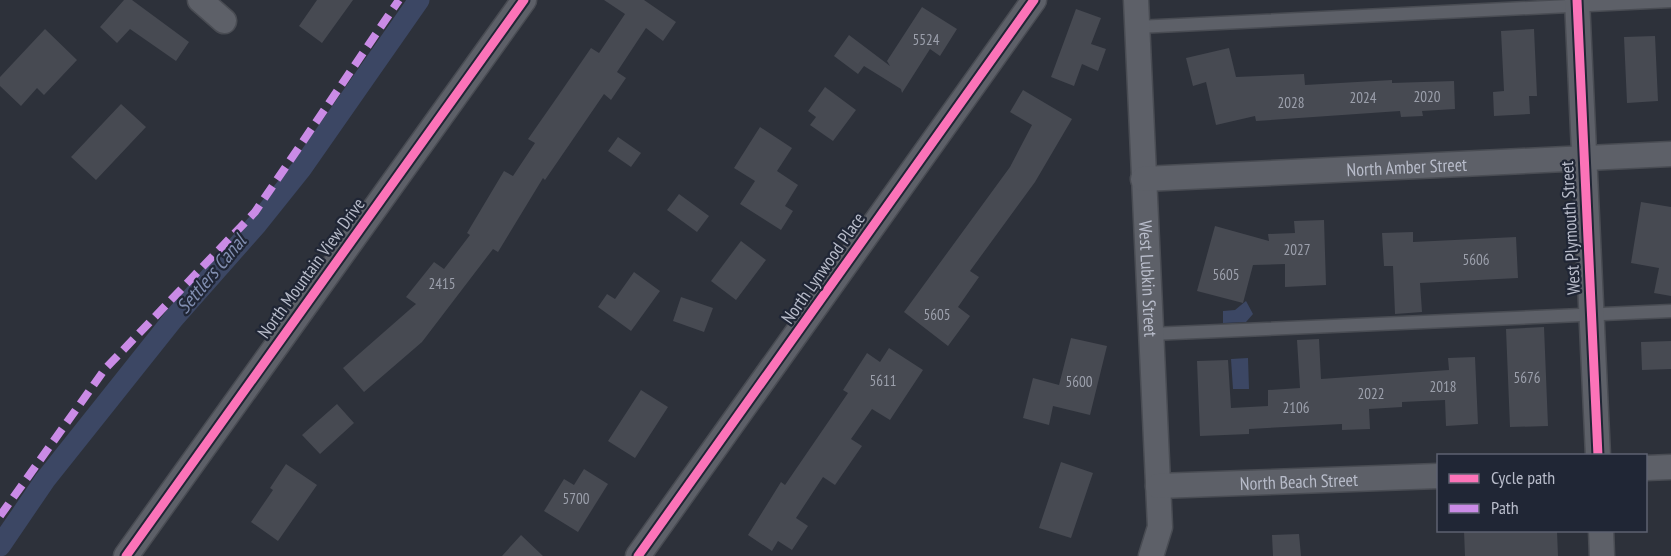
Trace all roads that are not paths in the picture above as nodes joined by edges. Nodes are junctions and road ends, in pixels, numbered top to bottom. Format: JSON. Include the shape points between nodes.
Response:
{"nodes":[{"id":1,"x":200,"y":0,"type":"edge"},
{"id":2,"x":524,"y":0,"type":"edge"},
{"id":3,"x":1034,"y":0,"type":"edge"},
{"id":4,"x":1136,"y":0,"type":"edge"},
{"id":5,"x":1671,"y":1,"type":"edge"},
{"id":6,"x":1577,"y":3,"type":"edge"},
{"id":7,"x":224,"y":21,"type":"dead end"},
{"id":8,"x":1137,"y":27,"type":"junction"},
{"id":9,"x":1671,"y":154,"type":"edge"},
{"id":10,"x":1584,"y":158,"type":"junction"},
{"id":11,"x":1143,"y":179,"type":"junction"},
{"id":12,"x":1671,"y":311,"type":"edge"},
{"id":13,"x":1591,"y":315,"type":"junction"},
{"id":14,"x":1151,"y":334,"type":"junction"},
{"id":15,"x":1598,"y":454,"type":"edge"},
{"id":16,"x":1671,"y":467,"type":"edge"},
{"id":17,"x":1647,"y":468,"type":"edge"},
{"id":18,"x":1437,"y":476,"type":"edge"},
{"id":19,"x":1158,"y":486,"type":"junction"},
{"id":20,"x":1601,"y":532,"type":"edge"},
{"id":21,"x":126,"y":556,"type":"edge"},
{"id":22,"x":638,"y":556,"type":"edge"},
{"id":23,"x":1151,"y":556,"type":"edge"},
{"id":24,"x":1602,"y":556,"type":"edge"}],
"edges":[{"from":1,"to":7,"type":"street"},
{"from":2,"to":21,"type":"street","name":"North Mountain View Drive"},
{"from":3,"to":22,"type":"street","name":"North Lynwood Place"},
{"from":4,"to":8,"type":"street","name":"West Lubkin Street"},
{"from":5,"to":6,"type":"lane"},
{"from":6,"to":8,"type":"lane"},
{"from":6,"to":10,"type":"street","name":"West Plymouth Street"},
{"from":8,"to":11,"type":"street","name":"West Lubkin Street"},
{"from":9,"to":10,"type":"street","name":"North Amber Street"},
{"from":10,"to":11,"type":"street","name":"North Amber Street"},
{"from":10,"to":13,"type":"street","name":"West Plymouth Street"},
{"from":11,"to":14,"type":"street","name":"West Lubkin Street"},
{"from":12,"to":13,"type":"lane"},
{"from":13,"to":14,"type":"lane"},
{"from":13,"to":15,"type":"street","name":"West Plymouth Street"},
{"from":14,"to":19,"type":"street","name":"West Lubkin Street"},
{"from":16,"to":17,"type":"street"},
{"from":18,"to":19,"type":"street","name":"North Beach Street"},
{"from":19,"to":23,"type":"street","name":"West Lubkin Street","via":[[1160,527]]},
{"from":20,"to":24,"type":"street"}]}
